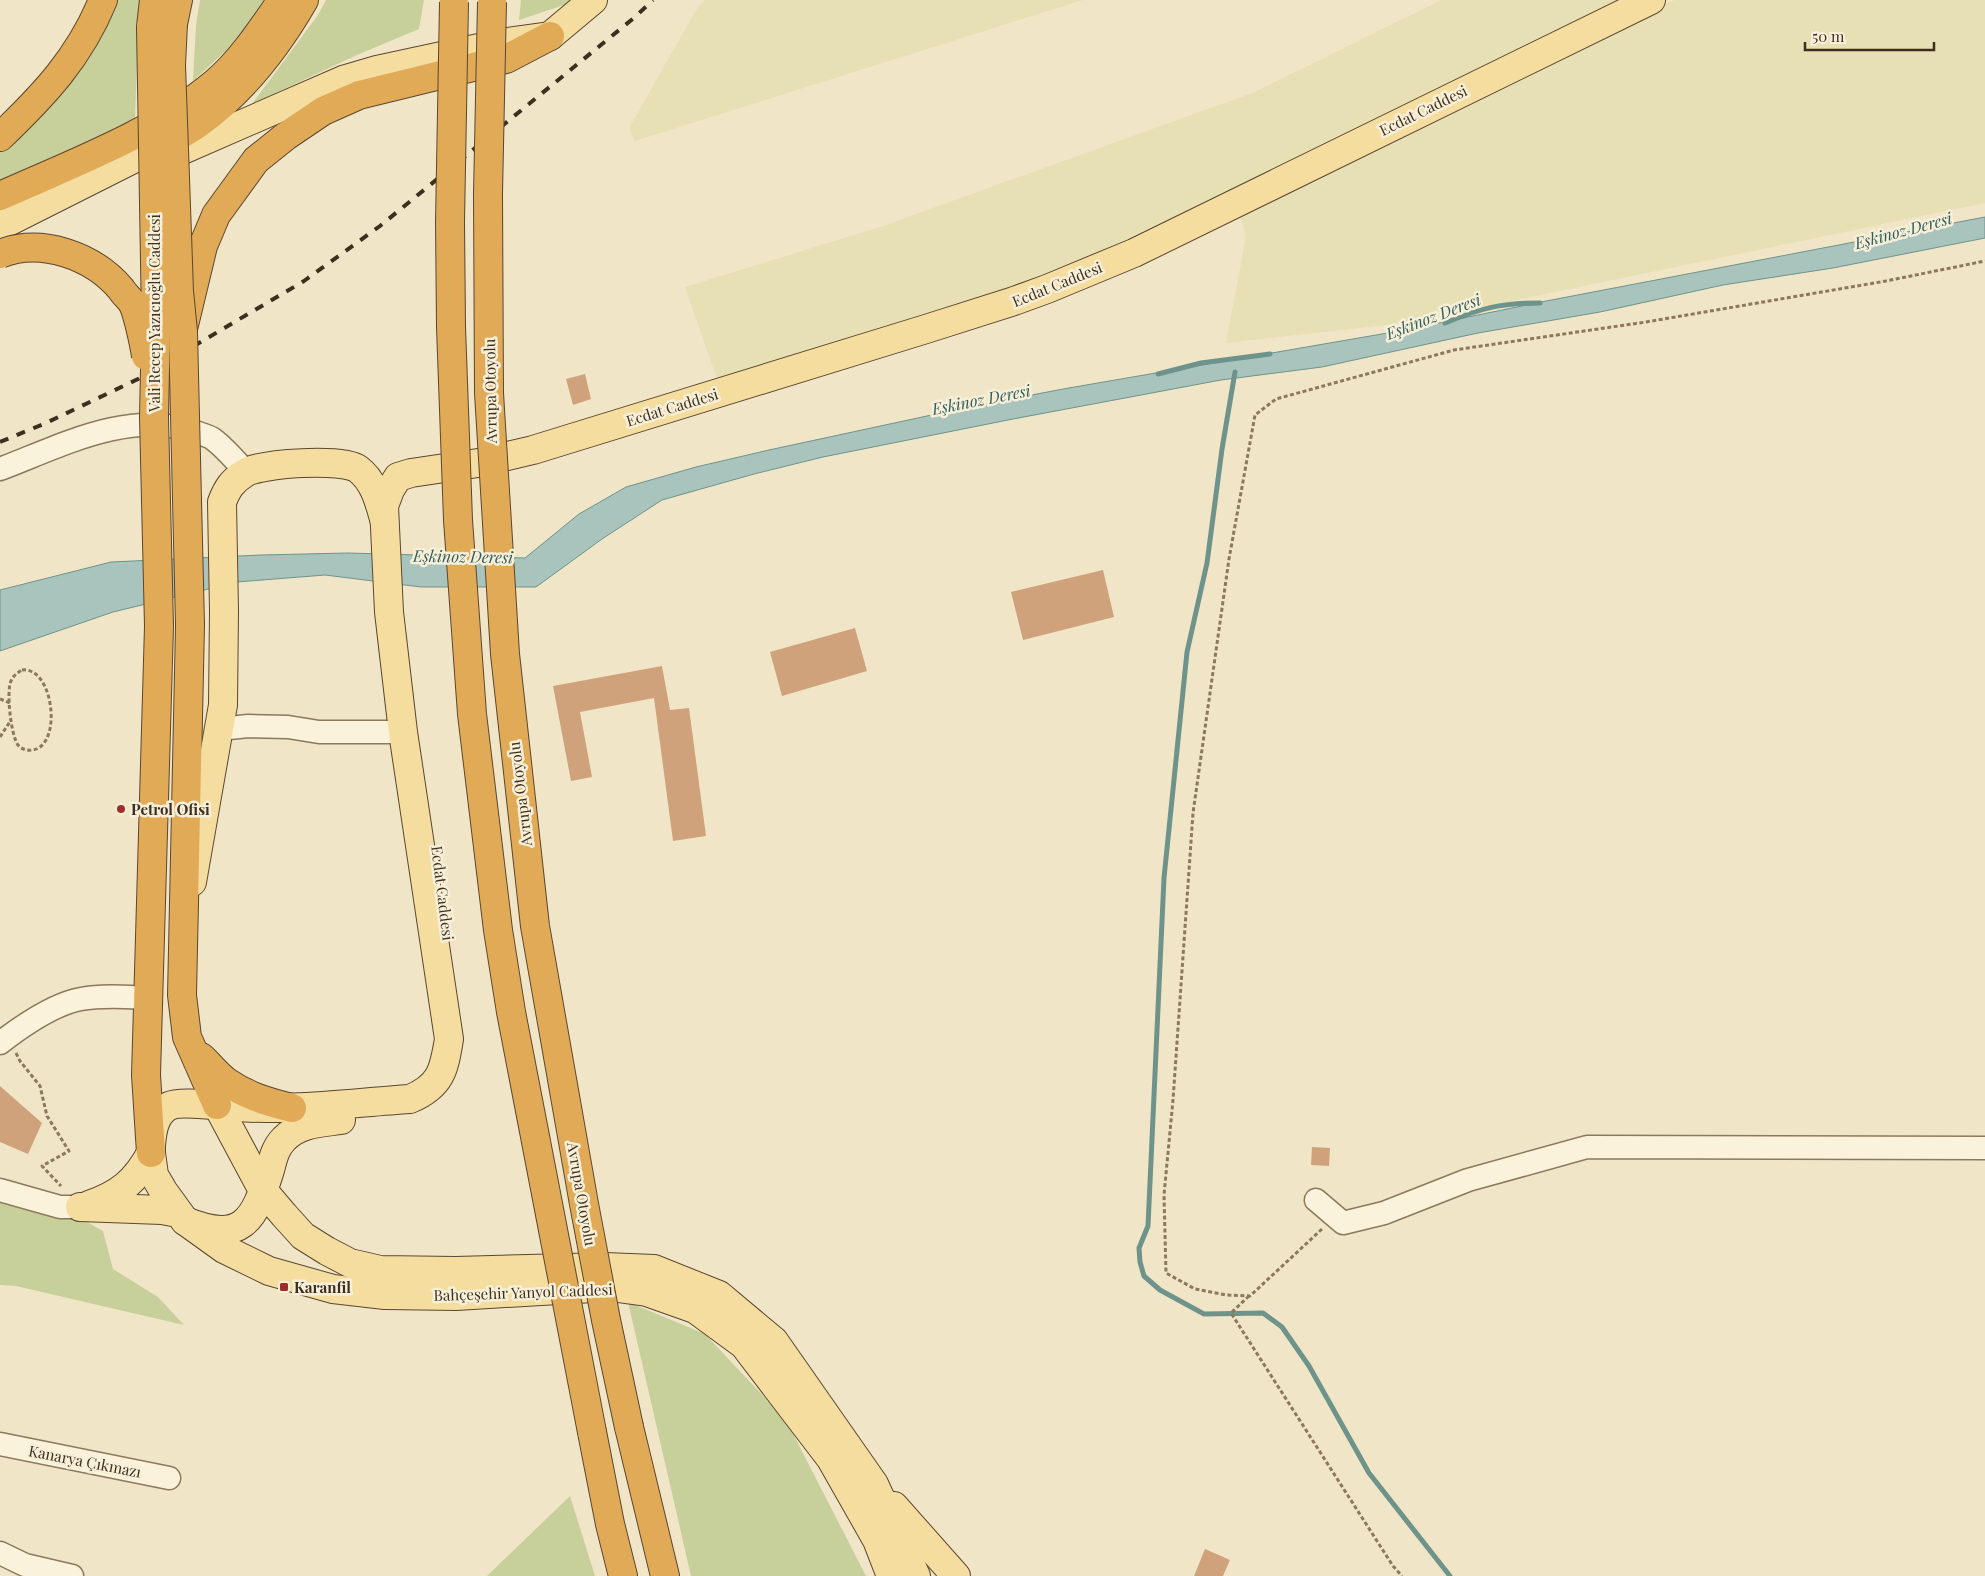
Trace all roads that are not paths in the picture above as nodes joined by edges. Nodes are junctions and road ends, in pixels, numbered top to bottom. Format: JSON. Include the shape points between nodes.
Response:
{"nodes":[{"id":1,"x":103,"y":0,"type":"edge"},
{"id":2,"x":154,"y":0,"type":"edge"},
{"id":3,"x":282,"y":0,"type":"edge"},
{"id":4,"x":304,"y":0,"type":"edge"},
{"id":5,"x":593,"y":0,"type":"edge"},
{"id":6,"x":1651,"y":0,"type":"edge"},
{"id":7,"x":454,"y":1,"type":"edge"},
{"id":8,"x":492,"y":1,"type":"edge"},
{"id":9,"x":167,"y":17,"type":"edge"},
{"id":10,"x":550,"y":36,"type":"junction"},
{"id":11,"x":0,"y":136,"type":"edge"},
{"id":12,"x":143,"y":154,"type":"junction"},
{"id":13,"x":0,"y":196,"type":"edge"},
{"id":14,"x":0,"y":226,"type":"edge"},
{"id":15,"x":0,"y":254,"type":"edge"},
{"id":16,"x":183,"y":332,"type":"junction"},
{"id":17,"x":154,"y":417,"type":"junction"},
{"id":18,"x":0,"y":469,"type":"edge"},
{"id":19,"x":246,"y":472,"type":"junction"},
{"id":20,"x":390,"y":530,"type":"junction"},
{"id":21,"x":398,"y":611,"type":"junction"},
{"id":22,"x":220,"y":729,"type":"junction"},
{"id":23,"x":403,"y":732,"type":"junction"},
{"id":24,"x":182,"y":940,"type":"junction"},
{"id":25,"x":147,"y":998,"type":"junction"},
{"id":26,"x":4,"y":1040,"type":"edge"},
{"id":27,"x":191,"y":1047,"type":"junction"},
{"id":28,"x":217,"y":1105,"type":"junction"},
{"id":29,"x":292,"y":1108,"type":"junction"},
{"id":30,"x":1985,"y":1148,"type":"edge"},
{"id":31,"x":151,"y":1150,"type":"junction"},
{"id":32,"x":0,"y":1190,"type":"edge"},
{"id":33,"x":262,"y":1190,"type":"junction"},
{"id":34,"x":1316,"y":1200,"type":"dead end"},
{"id":35,"x":80,"y":1208,"type":"junction"},
{"id":36,"x":175,"y":1209,"type":"junction"},
{"id":37,"x":0,"y":1444,"type":"edge"},
{"id":38,"x":169,"y":1478,"type":"dead end"},
{"id":39,"x":874,"y":1484,"type":"junction"},
{"id":40,"x":0,"y":1552,"type":"edge"},
{"id":41,"x":72,"y":1576,"type":"edge"},
{"id":42,"x":623,"y":1576,"type":"edge"},
{"id":43,"x":665,"y":1576,"type":"edge"},
{"id":44,"x":891,"y":1576,"type":"edge"},
{"id":45,"x":916,"y":1576,"type":"edge"},
{"id":46,"x":956,"y":1576,"type":"edge"}],
"edges":[{"from":1,"to":11,"type":"highway","via":[[70,62],[53,84]]},
{"from":2,"to":9,"type":"highway","name":"Vali Recep Yazıcıoğlu Caddesi"},
{"from":3,"to":13,"type":"highway","via":[[238,59],[215,82],[176,111],[131,136]]},
{"from":4,"to":12,"type":"highway","via":[[265,60],[233,94],[198,124]]},
{"from":5,"to":10,"type":"main road"},
{"from":6,"to":20,"type":"main road","name":"Ecdat Caddesi","via":[[1134,253],[1014,302],[533,450],[398,477],[384,506]]},
{"from":7,"to":42,"type":"highway","bridge":true,"via":[[451,327],[459,538],[472,714],[511,1012],[610,1524]]},
{"from":8,"to":43,"type":"highway","name":"Avrupa Otoyolu","bridge":true,"via":[[488,194],[489,392],[505,654],[535,926],[606,1320]]},
{"from":9,"to":16,"type":"highway","name":"Vali Recep Yazıcıoğlu Caddesi","bridge":true},
{"from":9,"to":17,"type":"highway","name":"Vali Recep Yazıcıoğlu Caddesi","bridge":true},
{"from":10,"to":12,"type":"main road","via":[[507,42],[360,75],[185,149]]},
{"from":10,"to":16,"type":"highway","via":[[506,59],[359,95],[324,111],[256,160],[216,215],[203,246]]},
{"from":12,"to":14,"type":"main road"},
{"from":15,"to":17,"type":"highway","bridge":true,"via":[[34,248],[63,251],[91,263],[113,280],[132,304],[145,350]]},
{"from":16,"to":24,"type":"highway","name":"Vali Recep Yazıcıoğlu Caddesi","bridge":true,"via":[[190,626]]},
{"from":17,"to":25,"type":"highway","name":"Vali Recep Yazıcıoğlu Caddesi","bridge":true,"via":[[159,626]]},
{"from":18,"to":19,"type":"street","via":[[86,437],[126,426],[161,424],[181,427],[213,439]]},
{"from":19,"to":20,"type":"main road","via":[[273,465],[340,463],[356,467],[368,477]]},
{"from":19,"to":22,"type":"main road","via":[[229,486],[222,502],[224,611]]},
{"from":20,"to":21,"type":"main road","name":"Ecdat Caddesi"},
{"from":21,"to":23,"type":"main road","name":"Ecdat Caddesi"},
{"from":21,"to":33,"type":"main road","name":"Ecdat Caddesi","via":[[462,1048],[457,1076],[450,1093],[420,1113],[346,1119],[298,1128],[274,1153]]},
{"from":22,"to":23,"type":"street","via":[[248,726],[319,732]]},
{"from":22,"to":24,"type":"main road"},
{"from":23,"to":29,"type":"main road","name":"Ecdat Caddesi","via":[[449,1039],[445,1062],[427,1092],[410,1099]]},
{"from":24,"to":27,"type":"highway","name":"Vali Recep Yazıcıoğlu Caddesi","via":[[182,995]]},
{"from":25,"to":26,"type":"street","via":[[80,999],[27,1022]]},
{"from":25,"to":31,"type":"highway","name":"Vali Recep Yazıcıoğlu Caddesi","via":[[146,1074]]},
{"from":27,"to":28,"type":"highway","name":"Vali Recep Yazıcıoğlu Caddesi"},
{"from":27,"to":29,"type":"highway","via":[[241,1091]]},
{"from":28,"to":29,"type":"main road","name":"Ecdat Caddesi"},
{"from":28,"to":31,"type":"main road","via":[[169,1106],[152,1128]]},
{"from":28,"to":33,"type":"main road"},
{"from":30,"to":34,"type":"street","via":[[1587,1147],[1468,1180],[1384,1213],[1343,1223]]},
{"from":31,"to":35,"type":"main road","via":[[140,1172],[127,1186],[109,1198]]},
{"from":31,"to":36,"type":"main road","via":[[154,1175]]},
{"from":32,"to":35,"type":"street","via":[[60,1207]]},
{"from":33,"to":36,"type":"main road","via":[[254,1213],[235,1229],[204,1229]]},
{"from":33,"to":39,"type":"main road","name":"Bahçeşehir Yanyol Caddesi","via":[[303,1236],[350,1263],[380,1270],[654,1269],[720,1295],[774,1341]]},
{"from":35,"to":36,"type":"main road"},
{"from":36,"to":44,"type":"main road","name":"Bahçeşehir Yanyol Caddesi","via":[[224,1249],[269,1271],[333,1289],[385,1295],[456,1296],[610,1288],[647,1292],[695,1309],[744,1345],[831,1459],[877,1540]]},
{"from":37,"to":38,"type":"street","name":"Kanarya Çıkmazı"},
{"from":39,"to":45,"type":"main road","name":"Bahçeşehir Yanyol Caddesi"},
{"from":39,"to":46,"type":"main road"},
{"from":40,"to":41,"type":"street","via":[[25,1565]]}]}
